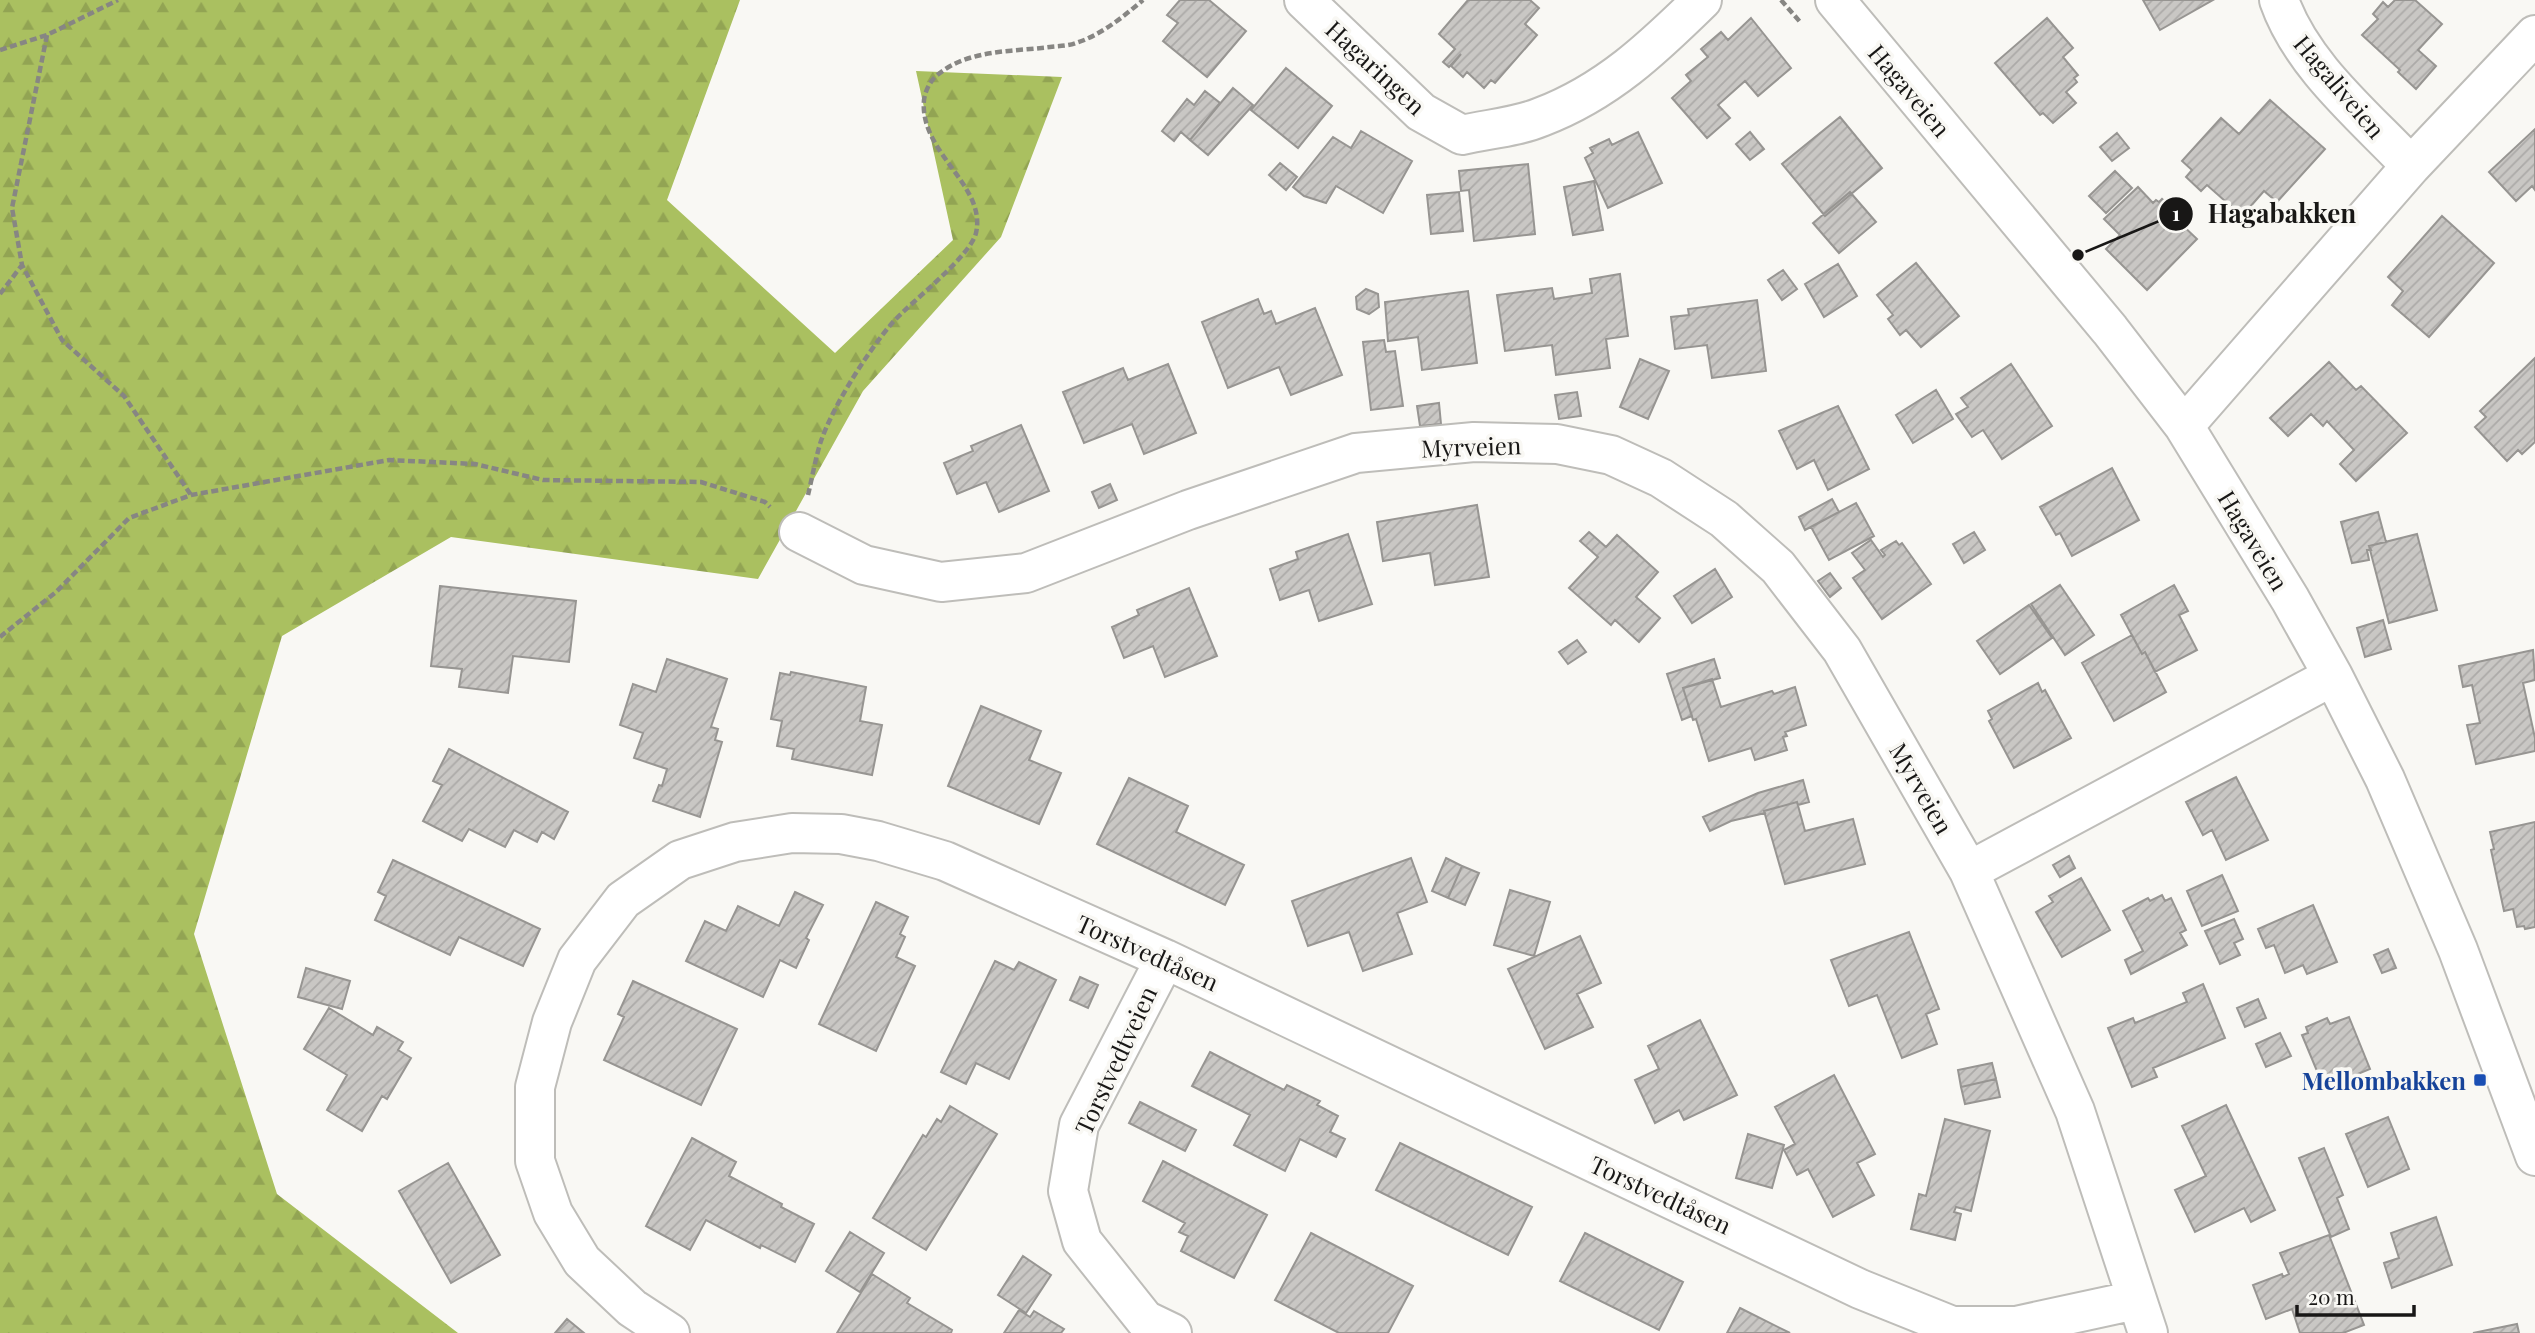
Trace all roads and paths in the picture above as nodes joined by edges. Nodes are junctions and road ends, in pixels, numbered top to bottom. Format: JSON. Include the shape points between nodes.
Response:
{"nodes":[{"id":1,"x":118,"y":0,"type":"edge"},
{"id":2,"x":1143,"y":0,"type":"edge"},
{"id":3,"x":1304,"y":0,"type":"edge"},
{"id":4,"x":1702,"y":0,"type":"edge"},
{"id":5,"x":1781,"y":0,"type":"edge"},
{"id":6,"x":2279,"y":0,"type":"edge"},
{"id":7,"x":1837,"y":1,"type":"edge"},
{"id":8,"x":1803,"y":25,"type":"dead end"},
{"id":9,"x":47,"y":35,"type":"junction"},
{"id":10,"x":2535,"y":35,"type":"edge"},
{"id":11,"x":0,"y":50,"type":"edge"},
{"id":12,"x":2411,"y":166,"type":"junction"},
{"id":13,"x":22,"y":265,"type":"junction"},
{"id":14,"x":0,"y":294,"type":"edge"},
{"id":15,"x":2184,"y":426,"type":"junction"},
{"id":16,"x":191,"y":495,"type":"junction"},
{"id":17,"x":799,"y":532,"type":"junction"},
{"id":18,"x":0,"y":637,"type":"edge"},
{"id":19,"x":2333,"y":676,"type":"junction"},
{"id":20,"x":1969,"y":871,"type":"junction"},
{"id":21,"x":1165,"y":959,"type":"junction"},
{"id":22,"x":2535,"y":1156,"type":"edge"},
{"id":23,"x":2142,"y":1317,"type":"edge"},
{"id":24,"x":670,"y":1333,"type":"edge"},
{"id":25,"x":1172,"y":1333,"type":"edge"}],
"edges":[{"from":1,"to":9,"type":"path"},
{"from":2,"to":17,"type":"path","via":[[1101,32],[1075,44],[973,56],[932,79],[925,93],[926,125],[972,198],[978,216],[975,237],[954,264],[893,322],[852,378],[821,442]]},
{"from":3,"to":4,"type":"street","name":"Hagaringen","via":[[1421,112],[1462,135],[1539,118],[1592,94],[1646,55]]},
{"from":5,"to":8,"type":"path"},
{"from":6,"to":12,"type":"street","name":"Hagaliveien","via":[[2287,22],[2324,75]]},
{"from":7,"to":15,"type":"street","name":"Hagaveien"},
{"from":9,"to":11,"type":"path"},
{"from":9,"to":13,"type":"path","via":[[12,208]]},
{"from":10,"to":12,"type":"street"},
{"from":12,"to":15,"type":"street"},
{"from":13,"to":14,"type":"path"},
{"from":13,"to":16,"type":"path","via":[[62,340],[124,396]]},
{"from":15,"to":19,"type":"street","name":"Hagaveien"},
{"from":16,"to":17,"type":"path","via":[[389,460],[475,464],[543,480],[701,482],[765,502]]},
{"from":16,"to":18,"type":"path","via":[[129,518],[56,592]]},
{"from":17,"to":20,"type":"street","name":"Myrveien","via":[[864,565],[941,582],[1026,573],[1188,510],[1356,453],[1474,442],[1557,444],[1611,454],[1661,478],[1724,519],[1777,567],[1842,650]]},
{"from":19,"to":20,"type":"street"},
{"from":19,"to":22,"type":"street","name":"Hagaveien","via":[[2385,779],[2458,950]]},
{"from":20,"to":23,"type":"street","name":"Myrveien","via":[[2075,1111]]},
{"from":21,"to":23,"type":"street","name":"Torstvedtåsen","via":[[1860,1289],[1952,1326]]},
{"from":21,"to":24,"type":"street","name":"Torstvedtåsen","via":[[945,861],[841,834],[792,833],[735,842],[680,860],[623,900],[577,960],[552,1022],[535,1087],[535,1161],[553,1213],[582,1261],[632,1307]]},
{"from":21,"to":25,"type":"street","name":"Torstvedtveien","via":[[1079,1125],[1068,1191],[1082,1241],[1145,1320]]}]}
